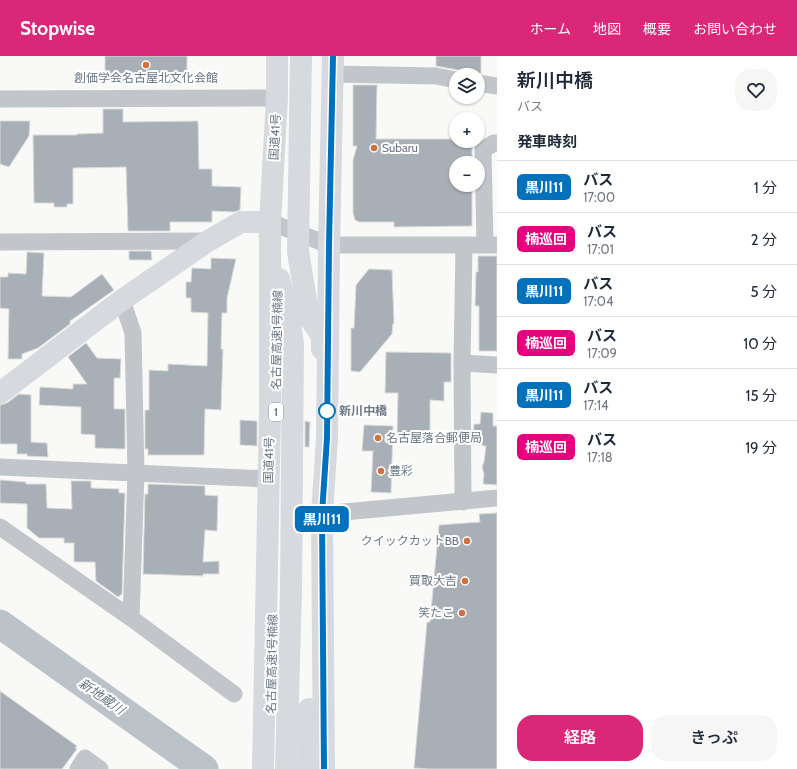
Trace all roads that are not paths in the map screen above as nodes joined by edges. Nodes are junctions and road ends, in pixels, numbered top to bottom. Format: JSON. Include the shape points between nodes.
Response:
{"nodes":[{"id":1,"x":277,"y":56,"type":"edge"},
{"id":2,"x":281,"y":56,"type":"edge"},
{"id":3,"x":301,"y":56,"type":"edge"},
{"id":4,"x":320,"y":56,"type":"edge"},
{"id":5,"x":333,"y":65,"type":"edge"},
{"id":6,"x":449,"y":79,"type":"edge"},
{"id":7,"x":485,"y":84,"type":"edge"},
{"id":8,"x":497,"y":86,"type":"edge"},
{"id":9,"x":277,"y":98,"type":"junction"},
{"id":10,"x":0,"y":99,"type":"edge"},
{"id":11,"x":497,"y":143,"type":"edge"},
{"id":12,"x":270,"y":222,"type":"junction"},
{"id":13,"x":208,"y":241,"type":"junction"},
{"id":14,"x":0,"y":242,"type":"edge"},
{"id":15,"x":329,"y":245,"type":"junction"},
{"id":16,"x":464,"y":245,"type":"junction"},
{"id":17,"x":491,"y":245,"type":"edge"},
{"id":18,"x":279,"y":279,"type":"junction"},
{"id":19,"x":122,"y":300,"type":"junction"},
{"id":20,"x":462,"y":363,"type":"junction"},
{"id":21,"x":497,"y":365,"type":"edge"},
{"id":22,"x":3,"y":388,"type":"edge"},
{"id":23,"x":327,"y":438,"type":"junction"},
{"id":24,"x":0,"y":467,"type":"edge"},
{"id":25,"x":136,"y":473,"type":"junction"},
{"id":26,"x":268,"y":479,"type":"junction"},
{"id":27,"x":497,"y":498,"type":"edge"},
{"id":28,"x":463,"y":502,"type":"junction"},
{"id":29,"x":322,"y":514,"type":"junction"},
{"id":30,"x":0,"y":526,"type":"edge"},
{"id":31,"x":131,"y":618,"type":"junction"},
{"id":32,"x":234,"y":694,"type":"dead end"},
{"id":33,"x":266,"y":762,"type":"edge"},
{"id":34,"x":78,"y":769,"type":"edge"},
{"id":35,"x":100,"y":769,"type":"edge"},
{"id":36,"x":286,"y":769,"type":"edge"},
{"id":37,"x":308,"y":769,"type":"edge"},
{"id":38,"x":324,"y":769,"type":"edge"}],
"edges":[{"from":1,"to":9,"type":"main road","name":"国道41号"},
{"from":2,"to":18,"type":"main road","name":"名古屋高速1号楠線","number":"1","via":[[276,175]]},
{"from":3,"to":23,"type":"main road","via":[[298,252],[309,317],[322,336],[323,427]]},
{"from":4,"to":37,"type":"main road","via":[[316,440]]},
{"from":5,"to":6,"type":"street"},
{"from":5,"to":15,"type":"main road"},
{"from":7,"to":8,"type":"street"},
{"from":9,"to":10,"type":"street"},
{"from":9,"to":12,"type":"main road","name":"国道41号"},
{"from":11,"to":17,"type":"street","via":[[483,150]]},
{"from":12,"to":13,"type":"main road","via":[[241,222]]},
{"from":12,"to":15,"type":"street"},
{"from":12,"to":26,"type":"main road","name":"国道41号"},
{"from":13,"to":14,"type":"street"},
{"from":13,"to":19,"type":"main road"},
{"from":15,"to":16,"type":"street"},
{"from":15,"to":23,"type":"main road"},
{"from":16,"to":17,"type":"street"},
{"from":16,"to":20,"type":"street"},
{"from":18,"to":33,"type":"main road","name":"名古屋高速1号楠線","number":"1"},
{"from":18,"to":36,"type":"main road","via":[[288,309],[293,344],[291,591]]},
{"from":19,"to":22,"type":"main road"},
{"from":19,"to":25,"type":"street","via":[[133,333]]},
{"from":20,"to":21,"type":"street"},
{"from":20,"to":28,"type":"street"},
{"from":23,"to":29,"type":"main road"},
{"from":24,"to":25,"type":"street"},
{"from":25,"to":26,"type":"street"},
{"from":25,"to":31,"type":"street"},
{"from":26,"to":33,"type":"main road","name":"国道41号"},
{"from":27,"to":28,"type":"street"},
{"from":28,"to":29,"type":"street"},
{"from":29,"to":38,"type":"main road"},
{"from":30,"to":31,"type":"street"},
{"from":31,"to":32,"type":"street"},
{"from":34,"to":35,"type":"street","via":[[85,758]]}]}
